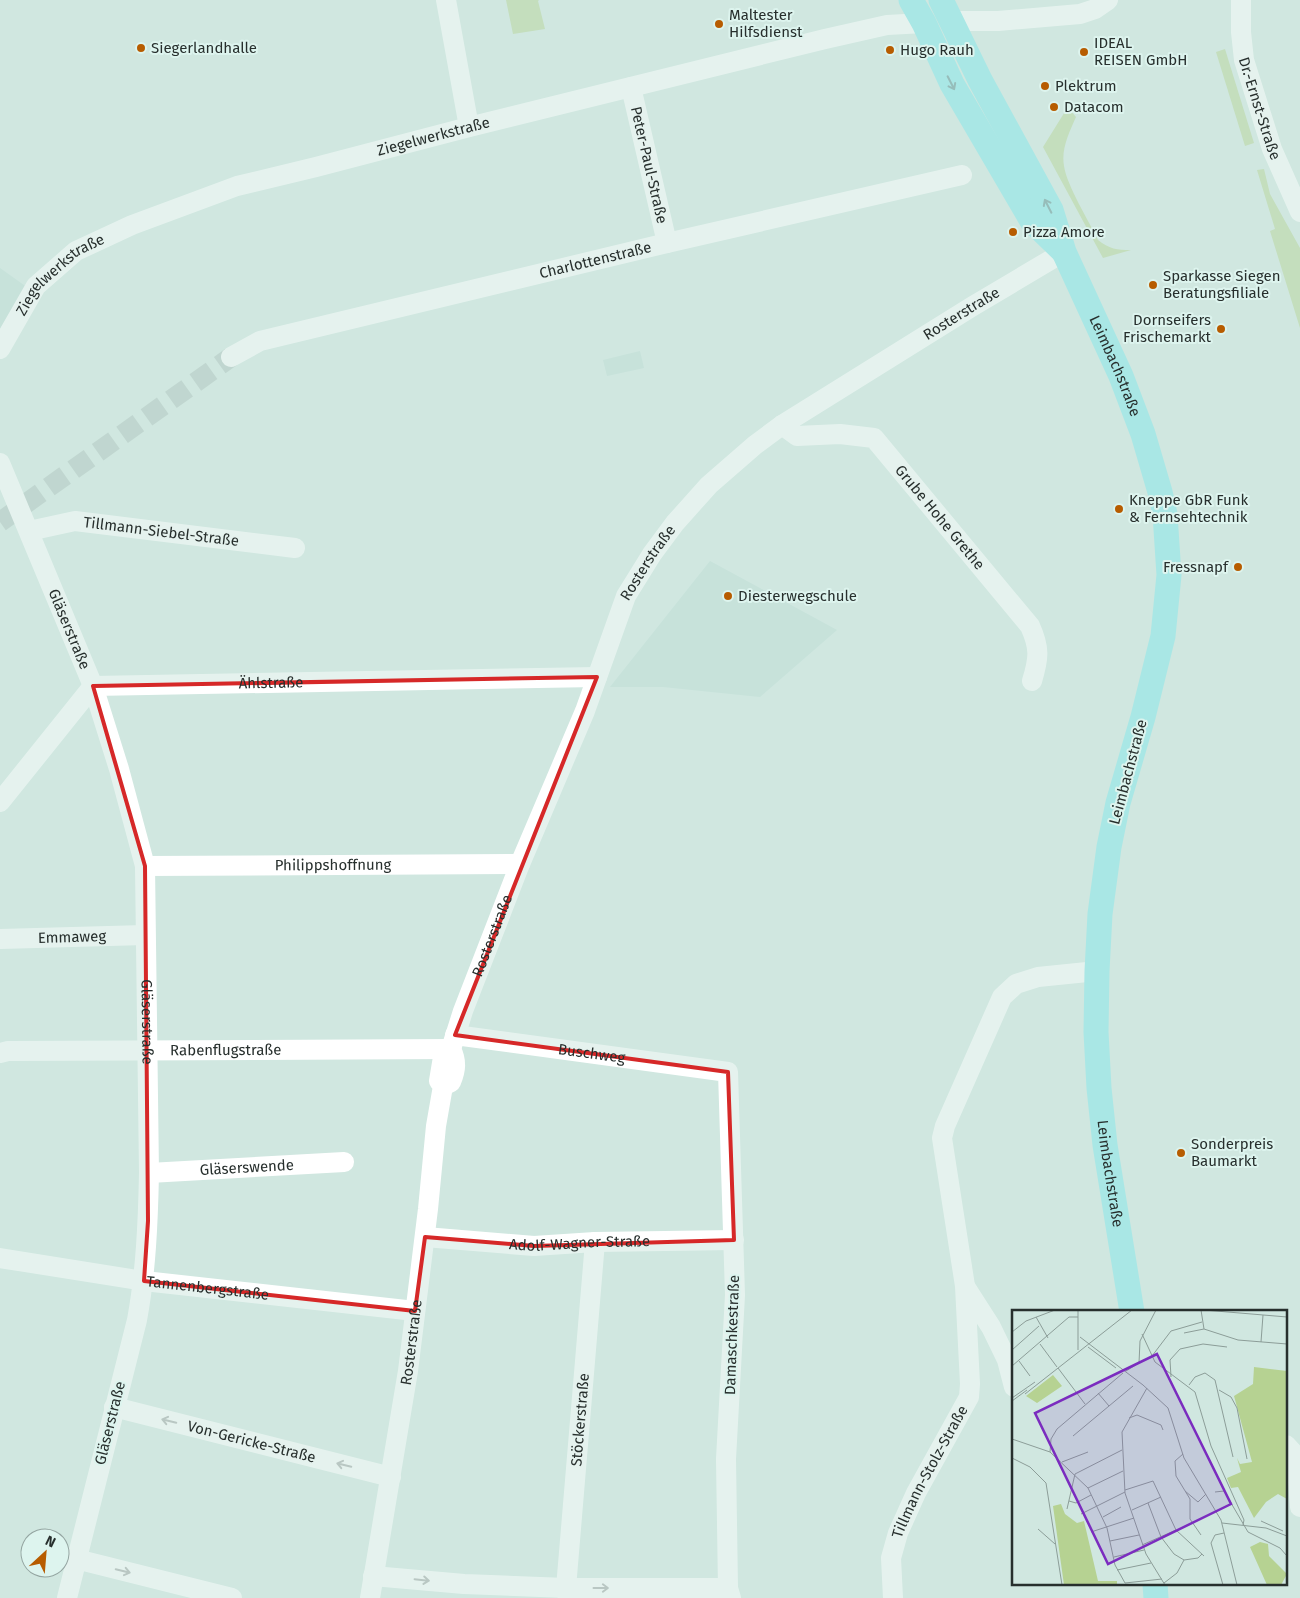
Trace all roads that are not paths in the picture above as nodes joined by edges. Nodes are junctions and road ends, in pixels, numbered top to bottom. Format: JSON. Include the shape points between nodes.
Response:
{"nodes":[{"id":1,"x":446,"y":0,"type":"edge"},
{"id":2,"x":911,"y":0,"type":"edge"},
{"id":3,"x":1108,"y":0,"type":"edge"},
{"id":4,"x":1241,"y":0,"type":"edge"},
{"id":5,"x":946,"y":10,"type":"edge"},
{"id":6,"x":924,"y":23,"type":"junction"},
{"id":7,"x":631,"y":87,"type":"junction"},
{"id":8,"x":469,"y":126,"type":"junction"},
{"id":9,"x":962,"y":175,"type":"dead end"},
{"id":10,"x":1300,"y":212,"type":"edge"},
{"id":11,"x":667,"y":243,"type":"junction"},
{"id":12,"x":1064,"y":252,"type":"junction"},
{"id":13,"x":0,"y":349,"type":"edge"},
{"id":14,"x":231,"y":357,"type":"tunnel mouth"},
{"id":15,"x":782,"y":425,"type":"junction"},
{"id":16,"x":0,"y":464,"type":"edge"},
{"id":17,"x":28,"y":531,"type":"junction"},
{"id":18,"x":295,"y":548,"type":"dead end"},
{"id":19,"x":597,"y":678,"type":"junction"},
{"id":20,"x":1032,"y":681,"type":"dead end"},
{"id":21,"x":93,"y":686,"type":"junction"},
{"id":22,"x":0,"y":802,"type":"edge"},
{"id":23,"x":520,"y":864,"type":"junction"},
{"id":24,"x":145,"y":866,"type":"junction"},
{"id":25,"x":145,"y":935,"type":"junction"},
{"id":26,"x":0,"y":939,"type":"edge"},
{"id":27,"x":1097,"y":971,"type":"junction"},
{"id":28,"x":453,"y":1042,"type":"junction"},
{"id":29,"x":147,"y":1050,"type":"junction"},
{"id":30,"x":0,"y":1053,"type":"edge"},
{"id":31,"x":728,"y":1072,"type":"joint"},
{"id":32,"x":344,"y":1162,"type":"dead end"},
{"id":33,"x":148,"y":1173,"type":"junction"},
{"id":34,"x":425,"y":1237,"type":"junction"},
{"id":35,"x":734,"y":1240,"type":"junction"},
{"id":36,"x":595,"y":1242,"type":"junction"},
{"id":37,"x":0,"y":1258,"type":"edge"},
{"id":38,"x":144,"y":1281,"type":"junction"},
{"id":39,"x":965,"y":1286,"type":"junction"},
{"id":40,"x":1132,"y":1310,"type":"edge"},
{"id":41,"x":415,"y":1311,"type":"junction"},
{"id":42,"x":1012,"y":1379,"type":"edge"},
{"id":43,"x":114,"y":1407,"type":"junction"},
{"id":44,"x":1288,"y":1447,"type":"edge"},
{"id":45,"x":391,"y":1477,"type":"junction"},
{"id":46,"x":1300,"y":1507,"type":"edge"},
{"id":47,"x":76,"y":1559,"type":"junction"},
{"id":48,"x":373,"y":1576,"type":"junction"},
{"id":49,"x":567,"y":1593,"type":"edge"},
{"id":50,"x":730,"y":1593,"type":"edge"},
{"id":51,"x":67,"y":1598,"type":"edge"},
{"id":52,"x":232,"y":1598,"type":"edge"},
{"id":53,"x":370,"y":1598,"type":"edge"},
{"id":54,"x":893,"y":1598,"type":"edge"}],
"edges":[{"from":1,"to":8,"type":"street"},
{"from":2,"to":6,"type":"main road","name":"Leimbachstraße"},
{"from":3,"to":5,"type":"street","via":[[1089,12],[998,21]]},
{"from":4,"to":10,"type":"street","name":"Dr.-Ernst-Straße","via":[[1244,60],[1272,149]]},
{"from":5,"to":6,"type":"main road"},
{"from":12,"to":5,"type":"main road","name":"Leimbachstraße","one_way":true,"via":[[1051,210]]},
{"from":6,"to":7,"type":"street","name":"Ziegelwerkstraße","via":[[874,28]]},
{"from":6,"to":12,"type":"main road","name":"Leimbachstraße","one_way":true,"via":[[952,84],[1032,221]]},
{"from":7,"to":8,"type":"street","name":"Ziegelwerkstraße"},
{"from":7,"to":11,"type":"street","name":"Peter-Paul-Straße"},
{"from":8,"to":13,"type":"street","name":"Ziegelwerkstraße","via":[[237,186],[132,225],[76,251],[36,286]]},
{"from":9,"to":11,"type":"street","name":"Charlottenstraße"},
{"from":11,"to":14,"type":"street","name":"Charlottenstraße","via":[[260,341]]},
{"from":12,"to":15,"type":"street","name":"Rosterstraße"},
{"from":12,"to":27,"type":"main road","name":"Leimbachstraße","via":[[1121,376],[1143,434],[1165,514],[1168,575],[1155,673],[1118,803],[1109,847],[1100,914]]},
{"from":15,"to":19,"type":"street","name":"Rosterstraße","via":[[710,485],[652,554],[626,596]]},
{"from":15,"to":20,"type":"street","name":"Grube Hohe Grethe","via":[[797,436],[840,434],[874,438],[1030,626],[1037,642],[1037,663]]},
{"from":16,"to":17,"type":"street","name":"Gläserstraße"},
{"from":17,"to":18,"type":"street","name":"Tillmann-Siebel-Straße","via":[[74,521]]},
{"from":17,"to":21,"type":"street","name":"Gläserstraße"},
{"from":19,"to":21,"type":"street","name":"Ählstraße"},
{"from":19,"to":23,"type":"street","name":"Rosterstraße"},
{"from":21,"to":22,"type":"street"},
{"from":21,"to":24,"type":"street","name":"Gläserstraße"},
{"from":23,"to":24,"type":"street","name":"Philippshoffnung"},
{"from":23,"to":28,"type":"street","name":"Rosterstraße"},
{"from":24,"to":25,"type":"street","name":"Gläserstraße"},
{"from":25,"to":26,"type":"street","name":"Emmaweg"},
{"from":25,"to":29,"type":"street","name":"Gläserstraße"},
{"from":27,"to":39,"type":"street","name":"Tillmann-Stolz-Straße","via":[[1038,977],[1016,984],[1002,997],[944,1126],[942,1138]]},
{"from":27,"to":40,"type":"main road","name":"Leimbachstraße","via":[[1099,1088]]},
{"from":28,"to":29,"type":"street","name":"Rabenflugstraße"},
{"from":28,"to":31,"type":"street","name":"Buschweg"},
{"from":28,"to":34,"type":"street","name":"Rosterstraße","via":[[443,1057],[440,1069],[442,1086]]},
{"from":29,"to":30,"type":"street","name":"Rabenflugstraße"},
{"from":29,"to":33,"type":"street","name":"Gläserstraße"},
{"from":31,"to":35,"type":"street","name":"Damaschkestraße"},
{"from":32,"to":33,"type":"street","name":"Gläserswende"},
{"from":33,"to":38,"type":"street","name":"Gläserstraße"},
{"from":34,"to":36,"type":"street","name":"Adolf-Wagner-Straße","via":[[534,1246]]},
{"from":34,"to":41,"type":"street","name":"Rosterstraße"},
{"from":35,"to":36,"type":"street","name":"Adolf-Wagner-Straße"},
{"from":35,"to":50,"type":"street","name":"Damaschkestraße","via":[[735,1295],[726,1459]]},
{"from":36,"to":49,"type":"street","name":"Stöckerstraße"},
{"from":37,"to":38,"type":"street","name":"Tannenbergstraße"},
{"from":38,"to":41,"type":"street","name":"Tannenbergstraße"},
{"from":38,"to":43,"type":"street","name":"Gläserstraße","via":[[138,1320]]},
{"from":39,"to":42,"type":"street","name":"Tillmann-Stolz-Straße","via":[[995,1335]]},
{"from":39,"to":54,"type":"street","name":"Tillmann-Stolz-Straße","via":[[969,1397],[916,1493],[898,1533],[891,1558]]},
{"from":41,"to":45,"type":"street","name":"Rosterstraße"},
{"from":45,"to":43,"type":"street","name":"Von-Gericke-Straße","one_way":true},
{"from":43,"to":47,"type":"street","name":"Gläserstraße"},
{"from":44,"to":46,"type":"street","via":[[1296,1456]]},
{"from":45,"to":48,"type":"street","name":"Rosterstraße"},
{"from":47,"to":51,"type":"street","name":"Gläserstraße"},
{"from":47,"to":52,"type":"street","one_way":true},
{"from":48,"to":49,"type":"street","one_way":true},
{"from":48,"to":53,"type":"street","name":"Rosterstraße"},
{"from":49,"to":50,"type":"street","one_way":true}]}
